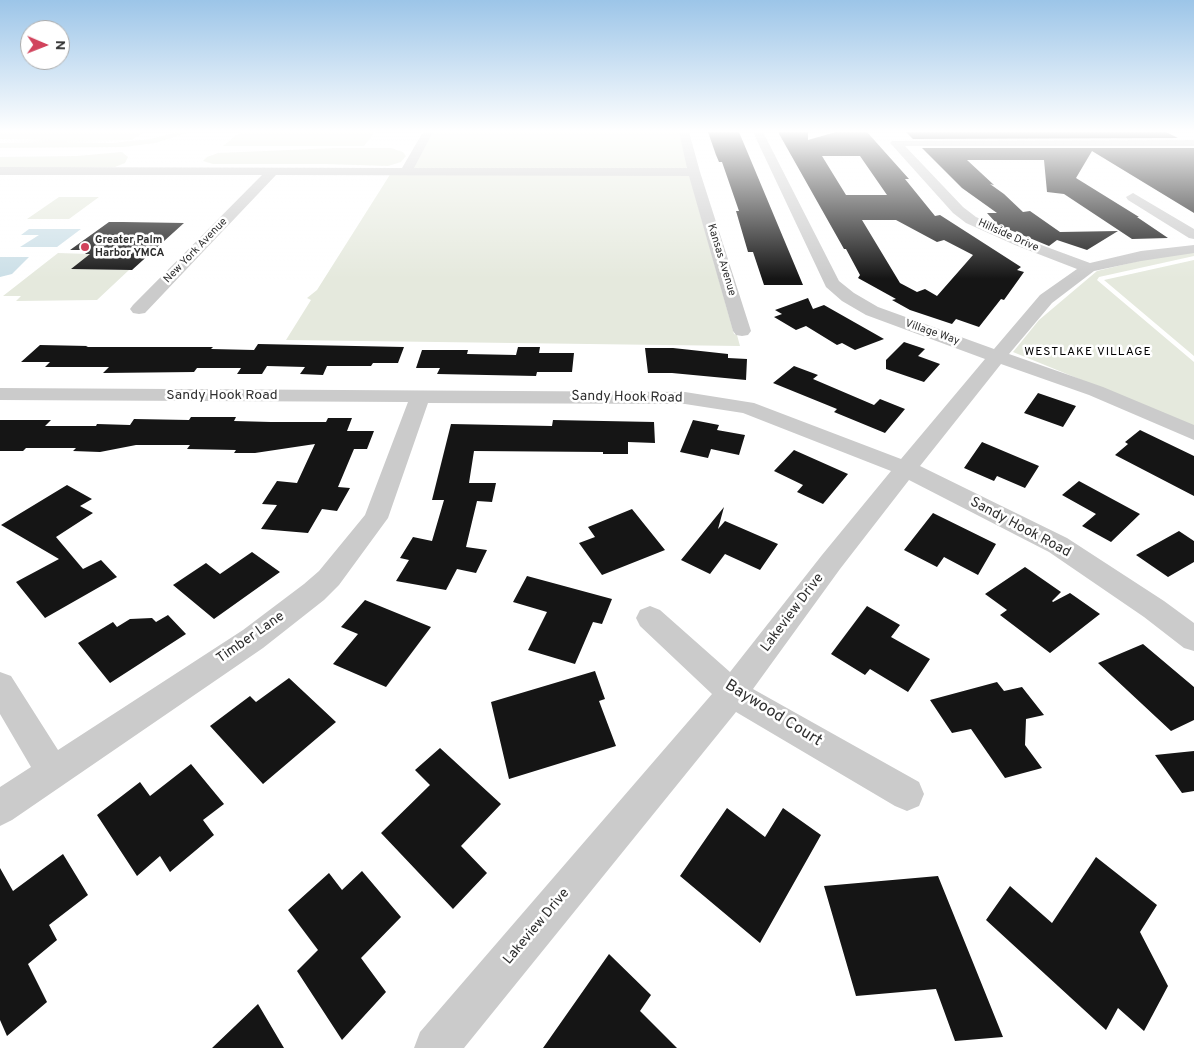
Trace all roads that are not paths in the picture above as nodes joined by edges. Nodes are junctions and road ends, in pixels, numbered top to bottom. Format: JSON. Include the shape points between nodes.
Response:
{"nodes":[{"id":1,"x":263,"y":181,"type":"edge"},
{"id":2,"x":697,"y":181,"type":"edge"},
{"id":3,"x":782,"y":181,"type":"edge"},
{"id":4,"x":931,"y":181,"type":"edge"},
{"id":5,"x":1133,"y":197,"type":"dead end"},
{"id":6,"x":1194,"y":234,"type":"edge"},
{"id":7,"x":1194,"y":249,"type":"edge"},
{"id":8,"x":1089,"y":268,"type":"junction"},
{"id":9,"x":139,"y":308,"type":"dead end"},
{"id":10,"x":742,"y":330,"type":"dead end"},
{"id":11,"x":998,"y":356,"type":"junction"},
{"id":12,"x":0,"y":394,"type":"edge"},
{"id":13,"x":420,"y":397,"type":"junction"},
{"id":14,"x":1194,"y":433,"type":"edge"},
{"id":15,"x":906,"y":469,"type":"junction"},
{"id":16,"x":650,"y":618,"type":"dead end"},
{"id":17,"x":1194,"y":640,"type":"edge"},
{"id":18,"x":0,"y":686,"type":"edge"},
{"id":19,"x":732,"y":693,"type":"junction"},
{"id":20,"x":52,"y":771,"type":"junction"},
{"id":21,"x":908,"y":794,"type":"dead end"},
{"id":22,"x":0,"y":808,"type":"edge"},
{"id":23,"x":436,"y":1048,"type":"edge"}],
"edges":[{"from":1,"to":9,"type":"street","name":"New York Avenue"},
{"from":2,"to":10,"type":"street","name":"Kansas Avenue"},
{"from":3,"to":11,"type":"street","name":"Village Way","via":[[832,284],[872,311]]},
{"from":4,"to":8,"type":"street","name":"Hillside Drive","via":[[971,220]]},
{"from":5,"to":6,"type":"street"},
{"from":7,"to":8,"type":"street","name":"Lakeview Drive","via":[[1141,256]]},
{"from":8,"to":11,"type":"street","name":"Lakeview Drive","via":[[1046,299]]},
{"from":11,"to":14,"type":"street","name":"Village Way","via":[[1096,391]]},
{"from":11,"to":15,"type":"street","name":"Lakeview Drive"},
{"from":12,"to":13,"type":"street","name":"Sandy Hook Road"},
{"from":13,"to":15,"type":"street","name":"Sandy Hook Road","via":[[685,398],[746,407]]},
{"from":13,"to":20,"type":"street","name":"Timber Lane","via":[[376,518],[329,578],[253,639]]},
{"from":15,"to":17,"type":"street","name":"Sandy Hook Road","via":[[1058,545],[1154,609]]},
{"from":15,"to":19,"type":"street","name":"Lakeview Drive"},
{"from":16,"to":19,"type":"street","name":"Baywood Court"},
{"from":18,"to":20,"type":"street"},
{"from":19,"to":21,"type":"street","name":"Baywood Court"},
{"from":19,"to":23,"type":"street","name":"Lakeview Drive"},
{"from":20,"to":22,"type":"street","name":"Timber Lane"}]}
